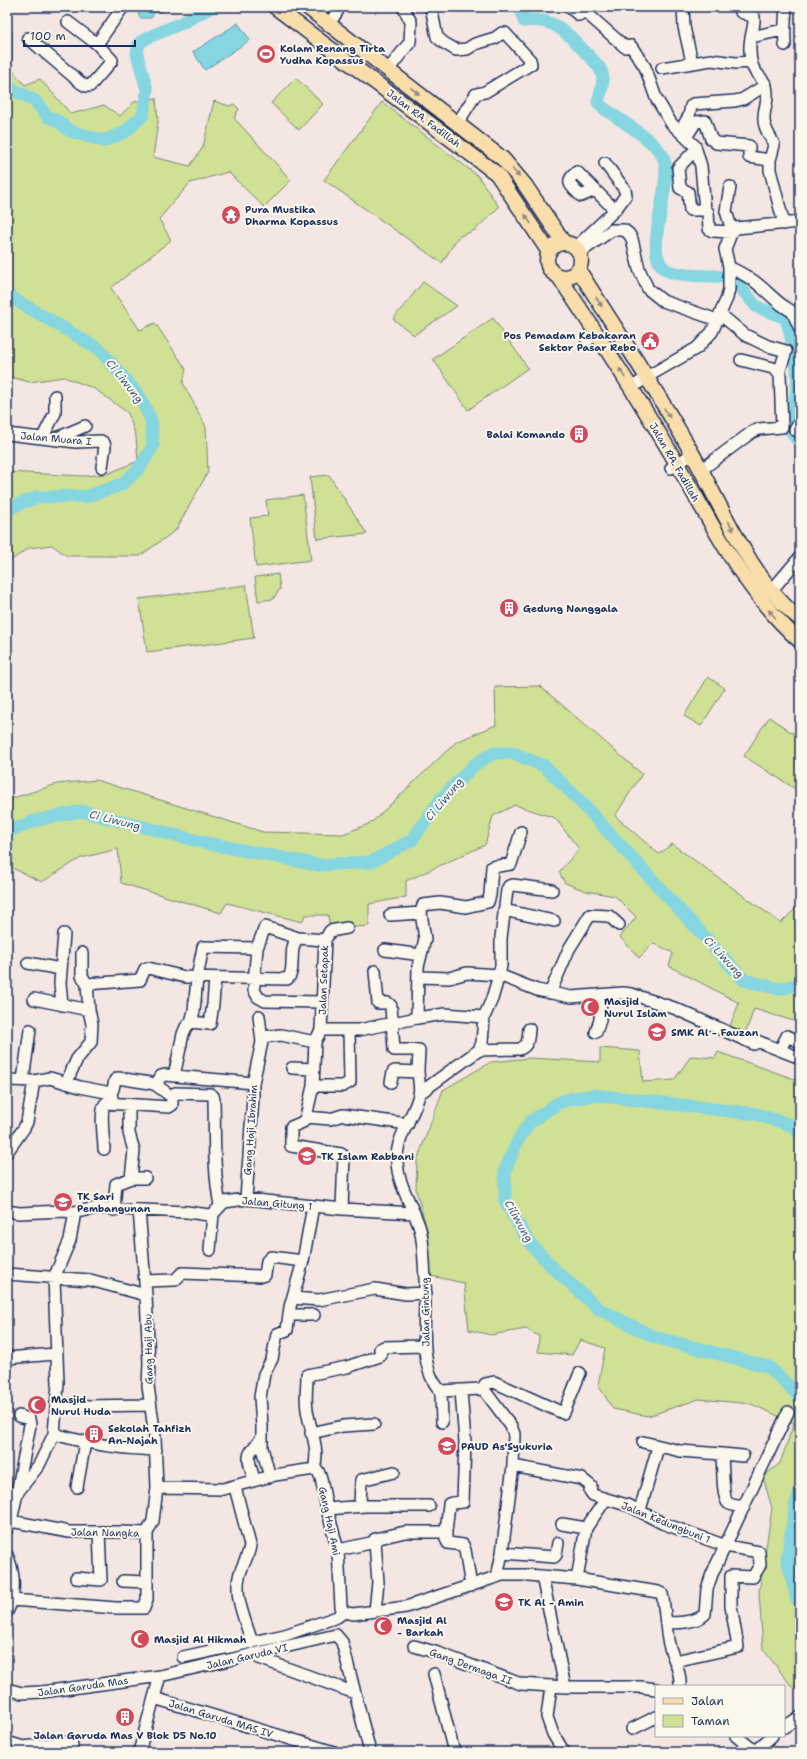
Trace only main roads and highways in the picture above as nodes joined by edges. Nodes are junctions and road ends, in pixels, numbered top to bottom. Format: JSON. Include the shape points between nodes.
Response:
{"nodes":[{"id":1,"x":275,"y":7,"type":"edge"},
{"id":2,"x":311,"y":10,"type":"edge"},
{"id":3,"x":303,"y":28,"type":"junction"},
{"id":4,"x":401,"y":80,"type":"junction"},
{"id":5,"x":392,"y":95,"type":"junction"},
{"id":6,"x":573,"y":248,"type":"junction"},
{"id":7,"x":549,"y":252,"type":"junction"},
{"id":8,"x":578,"y":269,"type":"junction"},
{"id":9,"x":560,"y":276,"type":"junction"},
{"id":10,"x":800,"y":619,"type":"edge"},
{"id":11,"x":800,"y":641,"type":"edge"}],
"edges":[{"from":1,"to":3,"type":"main road","name":"Jalan RA. Fadillah"},
{"from":2,"to":3,"type":"main road"},
{"from":2,"to":4,"type":"main road","name":"Jalan RA. Fadillah"},
{"from":3,"to":5,"type":"main road","name":"Jalan RA. Fadillah"},
{"from":4,"to":5,"type":"main road"},
{"from":4,"to":6,"type":"main road","name":"Jalan RA. Fadillah","one_way":true,"via":[[511,167]]},
{"from":7,"to":5,"type":"main road","name":"Jalan RA. Fadillah","one_way":true,"via":[[497,174]]},
{"from":6,"to":7,"type":"main road","via":[[555,246]]},
{"from":6,"to":8,"type":"main road","via":[[580,263]]},
{"from":7,"to":9,"type":"main road","via":[[548,266],[553,273]]},
{"from":8,"to":9,"type":"main road","via":[[570,276]]},
{"from":8,"to":10,"type":"main road","name":"Jalan RA. Fadillah","one_way":true,"via":[[692,454],[737,537],[772,590],[788,610]]},
{"from":11,"to":9,"type":"main road","name":"Jalan RA. Fadillah","one_way":true,"via":[[772,614],[734,562],[674,466],[632,388],[592,337]]}]}
